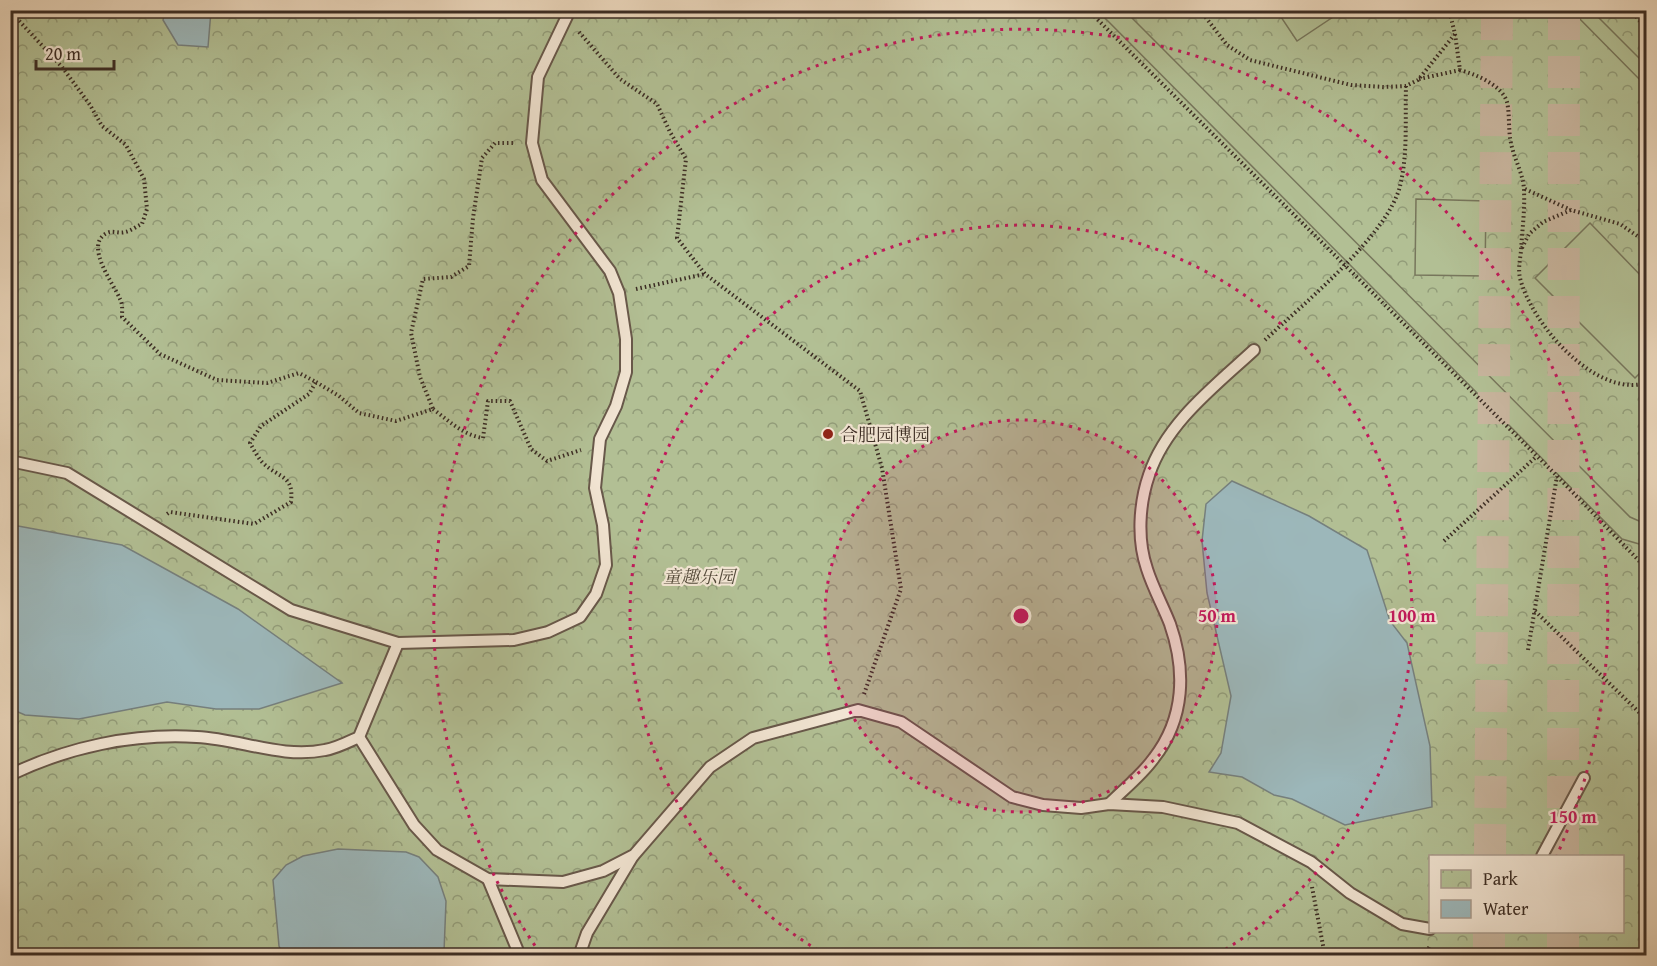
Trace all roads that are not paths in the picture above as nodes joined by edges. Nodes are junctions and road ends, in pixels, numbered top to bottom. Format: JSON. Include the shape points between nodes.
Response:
{"nodes":[{"id":1,"x":568,"y":14,"type":"edge"},
{"id":2,"x":1254,"y":350,"type":"road end"},
{"id":3,"x":10,"y":461,"type":"edge"},
{"id":4,"x":398,"y":643,"type":"junction"},
{"id":5,"x":359,"y":737,"type":"junction"},
{"id":6,"x":10,"y":775,"type":"edge"},
{"id":7,"x":1584,"y":778,"type":"dead end"},
{"id":8,"x":1109,"y":804,"type":"junction"},
{"id":9,"x":634,"y":855,"type":"junction"},
{"id":10,"x":1543,"y":855,"type":"edge"},
{"id":11,"x":488,"y":879,"type":"junction"},
{"id":12,"x":1429,"y":929,"type":"edge"},
{"id":13,"x":520,"y":956,"type":"edge"},
{"id":14,"x":579,"y":956,"type":"edge"}],
"edges":[{"from":1,"to":4,"type":"lane","via":[[538,76],[532,143],[542,180],[610,271],[619,293],[626,372],[600,439],[595,488],[606,565],[596,594],[580,617],[548,632],[514,640]]},
{"from":2,"to":8,"type":"lane","via":[[1173,430],[1149,474],[1140,541],[1146,569],[1170,625],[1180,661],[1180,700],[1173,725],[1154,758]]},
{"from":3,"to":4,"type":"lane","via":[[67,473],[291,610]]},
{"from":4,"to":5,"type":"lane"},
{"from":5,"to":6,"type":"lane","via":[[323,751],[299,752],[198,737],[124,740],[90,745]]},
{"from":5,"to":11,"type":"lane","via":[[414,825],[437,850]]},
{"from":7,"to":10,"type":"lane"},
{"from":8,"to":9,"type":"lane","via":[[1081,808],[1043,805],[1012,797],[901,722],[858,710],[753,738],[710,767]]},
{"from":8,"to":12,"type":"lane","via":[[1163,807],[1238,823],[1311,862],[1350,893],[1402,924]]},
{"from":9,"to":11,"type":"lane","via":[[603,871],[562,882]]},
{"from":9,"to":14,"type":"lane","via":[[587,933]]},
{"from":11,"to":13,"type":"lane"}]}
